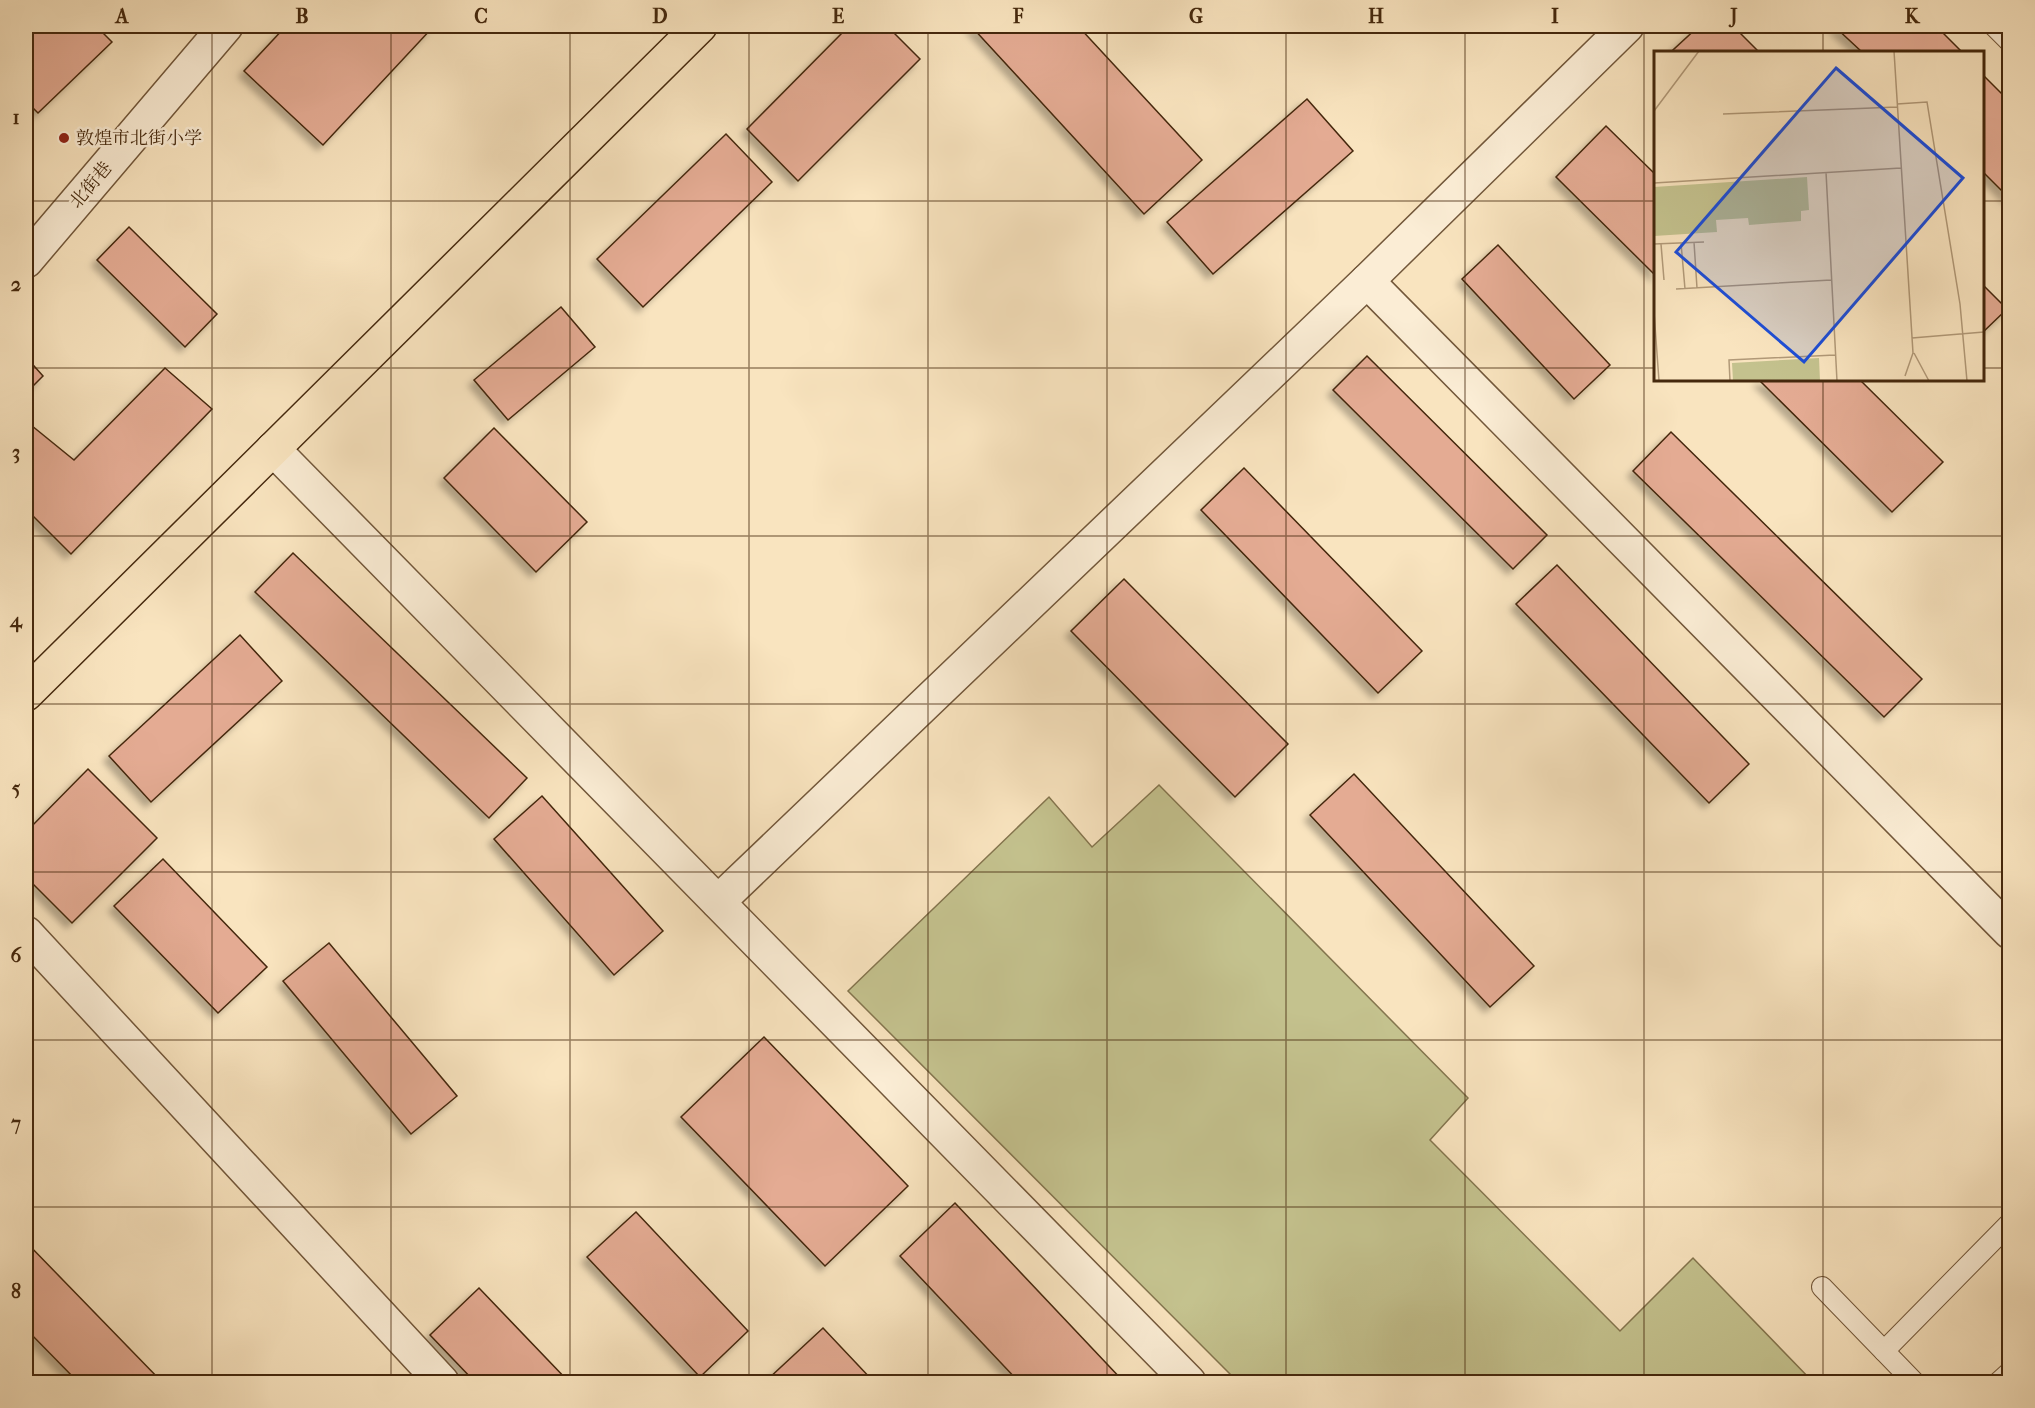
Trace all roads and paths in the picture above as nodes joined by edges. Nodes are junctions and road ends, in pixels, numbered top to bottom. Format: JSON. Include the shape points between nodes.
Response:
{"nodes":[{"id":1,"x":226,"y":26,"type":"edge"},
{"id":2,"x":700,"y":26,"type":"edge"},
{"id":3,"x":1627,"y":26,"type":"edge"},
{"id":4,"x":1994,"y":26,"type":"edge"},
{"id":5,"x":2010,"y":42,"type":"edge"},
{"id":6,"x":26,"y":261,"type":"edge"},
{"id":7,"x":1367,"y":281,"type":"junction"},
{"id":8,"x":273,"y":449,"type":"junction"},
{"id":9,"x":26,"y":693,"type":"edge"},
{"id":10,"x":718,"y":902,"type":"junction"},
{"id":11,"x":26,"y":933,"type":"edge"},
{"id":12,"x":2010,"y":933,"type":"edge"},
{"id":13,"x":2010,"y":1222,"type":"edge"},
{"id":14,"x":1822,"y":1287,"type":"dead end"},
{"id":15,"x":1884,"y":1351,"type":"junction"},
{"id":16,"x":2010,"y":1372,"type":"edge"},
{"id":17,"x":442,"y":1383,"type":"edge"},
{"id":18,"x":1189,"y":1383,"type":"edge"},
{"id":19,"x":1914,"y":1383,"type":"edge"},
{"id":20,"x":1999,"y":1383,"type":"edge"}],
"edges":[{"from":1,"to":6,"type":"street","name":"北街巷"},
{"from":2,"to":8,"type":"highway"},
{"from":3,"to":7,"type":"street"},
{"from":4,"to":5,"type":"lane"},
{"from":7,"to":10,"type":"street"},
{"from":7,"to":12,"type":"street"},
{"from":8,"to":9,"type":"highway"},
{"from":8,"to":10,"type":"street"},
{"from":10,"to":18,"type":"street"},
{"from":11,"to":17,"type":"street"},
{"from":13,"to":15,"type":"lane"},
{"from":14,"to":15,"type":"lane"},
{"from":15,"to":19,"type":"lane"},
{"from":16,"to":20,"type":"lane"}]}
